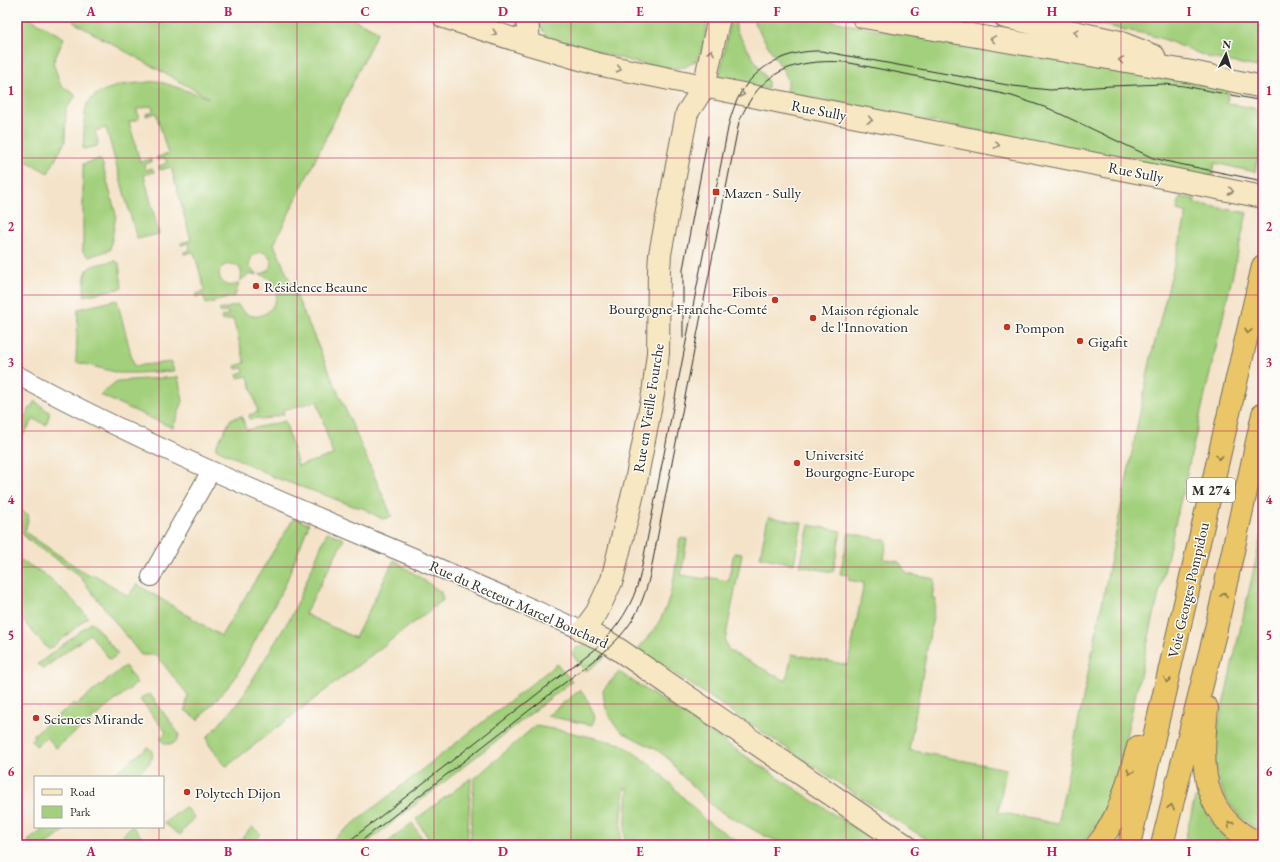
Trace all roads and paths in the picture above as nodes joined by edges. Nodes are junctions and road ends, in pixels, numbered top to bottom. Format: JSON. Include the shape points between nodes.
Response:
{"nodes":[{"id":1,"x":444,"y":17,"type":"edge"},
{"id":2,"x":526,"y":17,"type":"edge"},
{"id":3,"x":719,"y":17,"type":"edge"},
{"id":4,"x":863,"y":17,"type":"edge"},
{"id":5,"x":913,"y":17,"type":"edge"},
{"id":6,"x":1005,"y":17,"type":"edge"},
{"id":7,"x":939,"y":30,"type":"junction"},
{"id":8,"x":529,"y":44,"type":"junction"},
{"id":9,"x":1192,"y":72,"type":"junction"},
{"id":10,"x":704,"y":87,"type":"junction"},
{"id":11,"x":1263,"y":87,"type":"edge"},
{"id":12,"x":1263,"y":197,"type":"edge"},
{"id":13,"x":1263,"y":266,"type":"edge"},
{"id":14,"x":17,"y":375,"type":"edge"},
{"id":15,"x":1263,"y":414,"type":"edge"},
{"id":16,"x":211,"y":471,"type":"junction"},
{"id":17,"x":151,"y":577,"type":"dead end"},
{"id":18,"x":583,"y":631,"type":"junction"},
{"id":19,"x":1216,"y":634,"type":"junction"},
{"id":20,"x":1159,"y":714,"type":"junction"},
{"id":21,"x":904,"y":845,"type":"edge"},
{"id":22,"x":1097,"y":845,"type":"edge"},
{"id":23,"x":1129,"y":845,"type":"edge"},
{"id":24,"x":1162,"y":845,"type":"edge"},
{"id":25,"x":1263,"y":845,"type":"edge"}],
"edges":[{"from":1,"to":8,"type":"main road","name":"Rue Sully","one_way":true},
{"from":2,"to":8,"type":"main road"},
{"from":10,"to":3,"type":"main road","name":"Rue en Vieille Fourche","one_way":true},
{"from":4,"to":7,"type":"main road"},
{"from":5,"to":7,"type":"main road"},
{"from":9,"to":6,"type":"main road","one_way":true,"via":[[1116,41]]},
{"from":9,"to":7,"type":"main road","one_way":true},
{"from":8,"to":10,"type":"main road","name":"Rue Sully","one_way":true,"via":[[597,64]]},
{"from":9,"to":11,"type":"main road"},
{"from":10,"to":12,"type":"main road","name":"Rue Sully","one_way":true},
{"from":10,"to":18,"type":"main road","name":"Rue en Vieille Fourche","via":[[688,114],[660,254],[658,353],[653,394],[636,481],[612,580],[597,612]]},
{"from":13,"to":20,"type":"highway","name":"Voie Georges Pompidou","number":"M 274","one_way":true},
{"from":14,"to":16,"type":"street","name":"Rue du Recteur Marcel Bouchard","via":[[71,405]]},
{"from":19,"to":15,"type":"highway","number":"M 274","one_way":true},
{"from":16,"to":17,"type":"street"},
{"from":16,"to":18,"type":"street","name":"Rue du Recteur Marcel Bouchard"},
{"from":18,"to":21,"type":"main road","name":"Rue du Recteur Marcel Bouchard","via":[[612,645]]},
{"from":24,"to":19,"type":"highway","number":"M 274","one_way":true},
{"from":25,"to":19,"type":"highway","one_way":true,"via":[[1231,826],[1215,806],[1208,791],[1204,746]]},
{"from":20,"to":22,"type":"highway","one_way":true,"via":[[1146,724],[1113,821]]},
{"from":20,"to":23,"type":"highway","name":"Voie Georges Pompidou","number":"M 274"}]}
